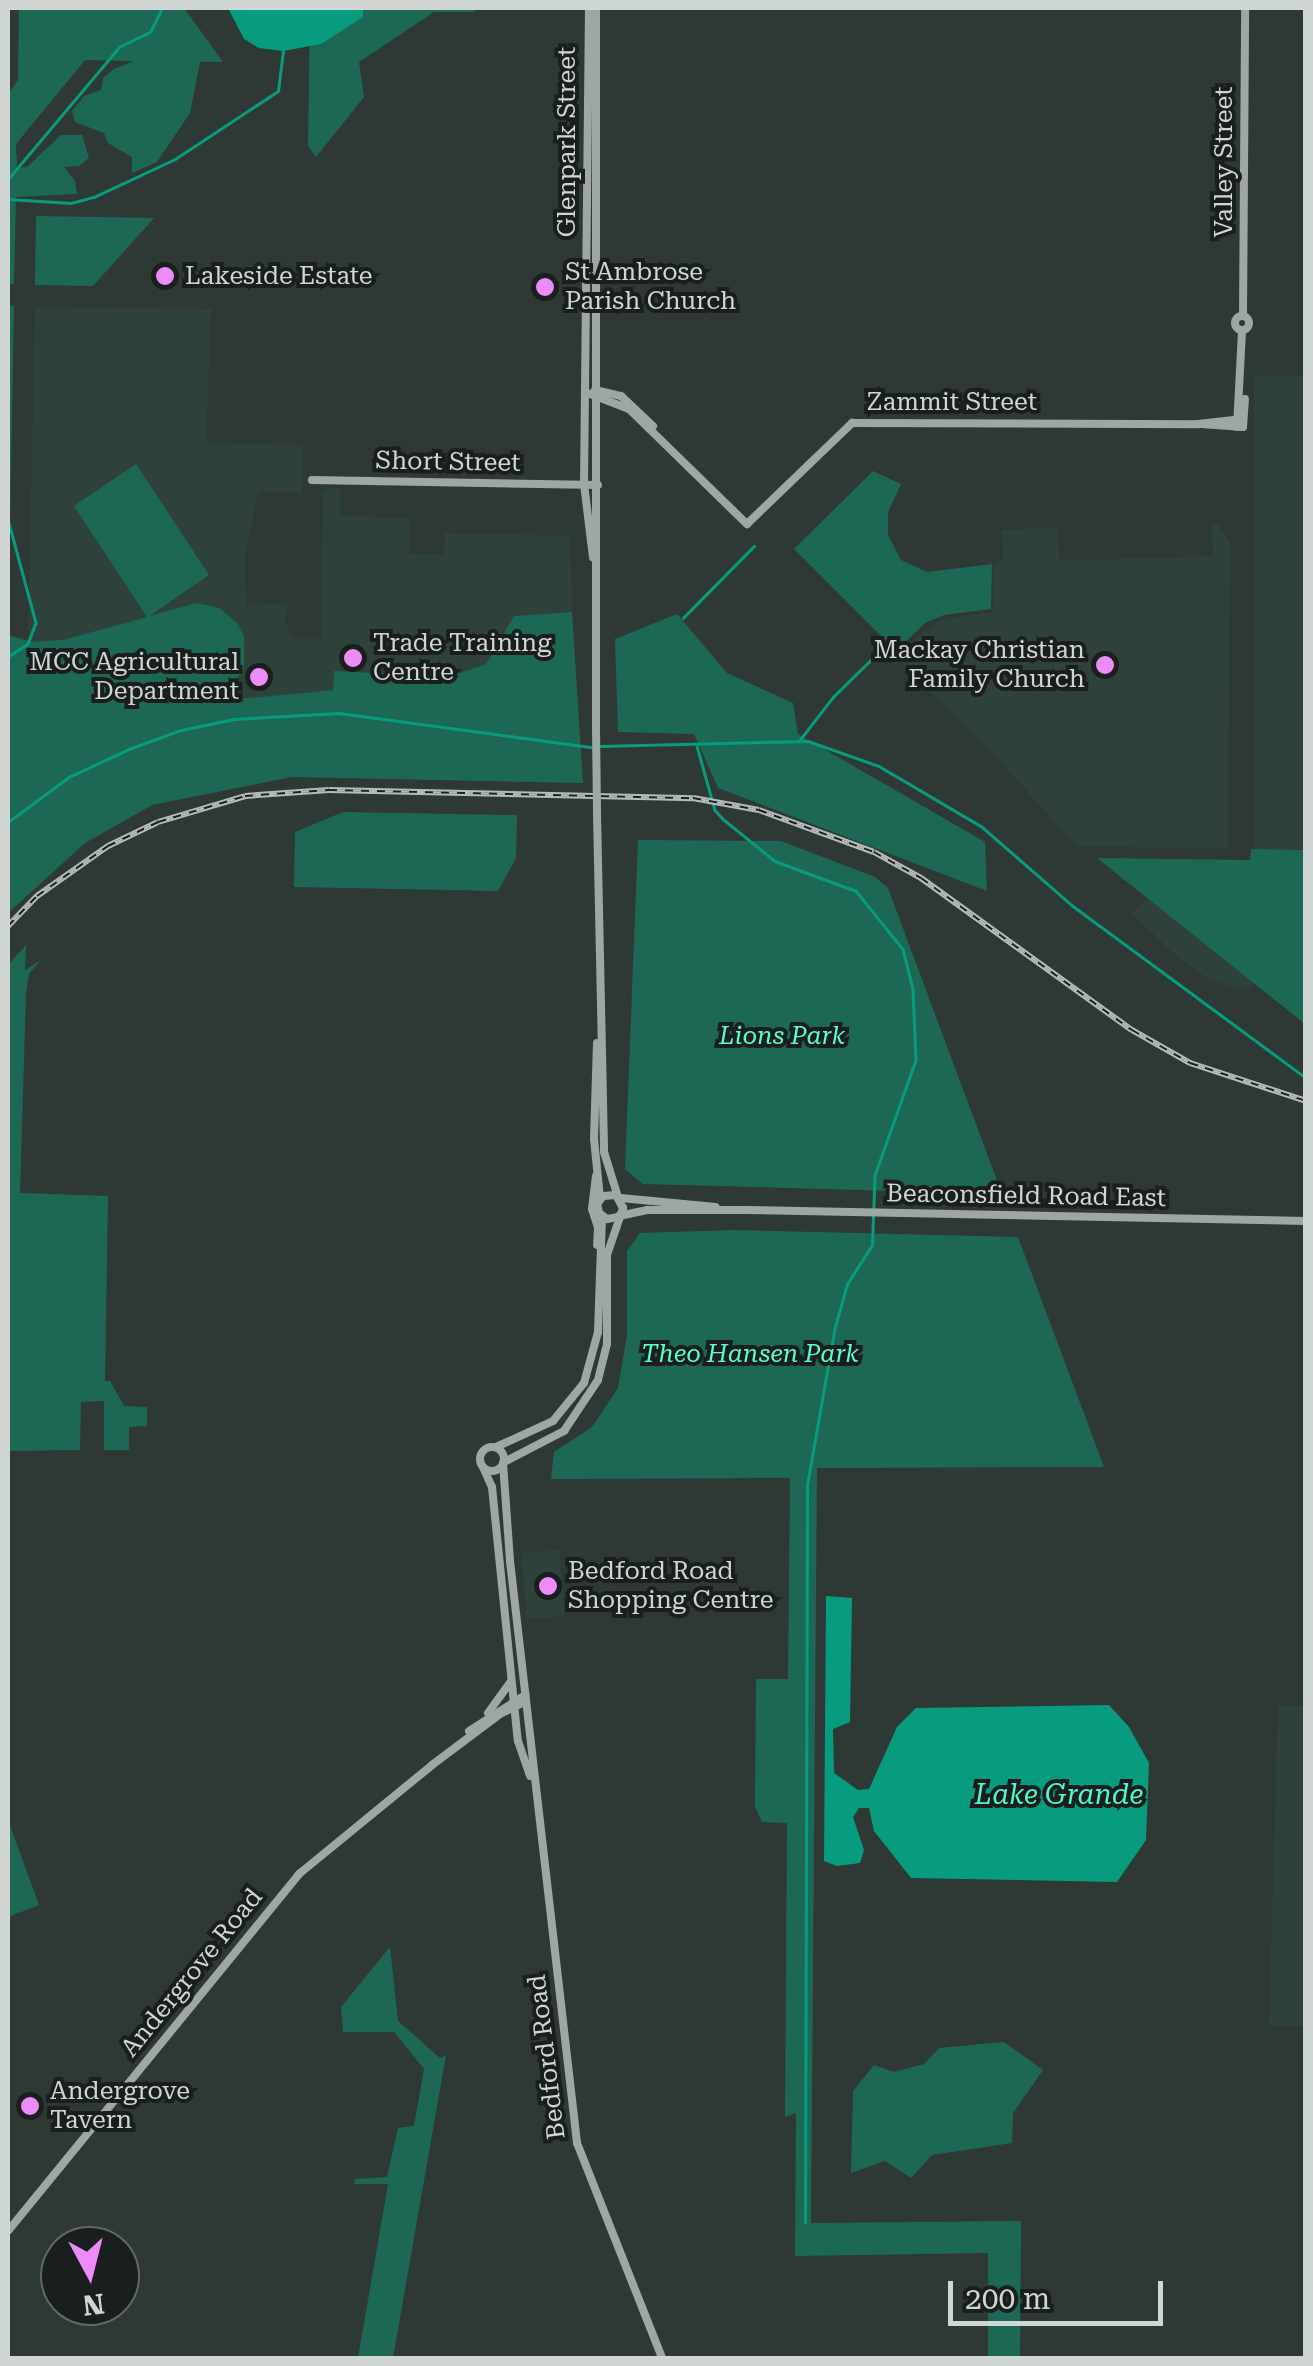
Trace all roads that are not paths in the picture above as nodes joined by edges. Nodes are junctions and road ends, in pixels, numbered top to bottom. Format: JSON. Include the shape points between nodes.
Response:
{"nodes":[{"id":1,"x":592,"y":8,"type":"edge"},
{"id":2,"x":1244,"y":8,"type":"edge"},
{"id":3,"x":585,"y":392,"type":"junction"},
{"id":4,"x":598,"y":392,"type":"junction"},
{"id":5,"x":638,"y":418,"type":"junction"},
{"id":6,"x":598,"y":419,"type":"junction"},
{"id":7,"x":1240,"y":424,"type":"joint"},
{"id":8,"x":662,"y":438,"type":"junction"},
{"id":9,"x":312,"y":480,"type":"dead end"},
{"id":10,"x":584,"y":484,"type":"junction"},
{"id":11,"x":598,"y":484,"type":"junction"},
{"id":12,"x":596,"y":576,"type":"junction"},
{"id":13,"x":600,"y":998,"type":"junction"},
{"id":14,"x":594,"y":1140,"type":"junction"},
{"id":15,"x":618,"y":1197,"type":"junction"},
{"id":16,"x":599,"y":1200,"type":"junction"},
{"id":17,"x":745,"y":1210,"type":"junction"},
{"id":18,"x":600,"y":1215,"type":"junction"},
{"id":19,"x":618,"y":1217,"type":"junction"},
{"id":20,"x":1306,"y":1221,"type":"edge"},
{"id":21,"x":598,"y":1264,"type":"junction"},
{"id":22,"x":496,"y":1447,"type":"junction"},
{"id":23,"x":504,"y":1463,"type":"junction"},
{"id":24,"x":483,"y":1467,"type":"junction"},
{"id":25,"x":511,"y":1679,"type":"junction"},
{"id":26,"x":525,"y":1698,"type":"junction"},
{"id":27,"x":513,"y":1703,"type":"junction"},
{"id":28,"x":482,"y":1721,"type":"junction"},
{"id":29,"x":432,"y":1764,"type":"junction"},
{"id":30,"x":536,"y":1794,"type":"junction"},
{"id":31,"x":8,"y":2231,"type":"edge"},
{"id":32,"x":662,"y":2358,"type":"edge"}],
"edges":[{"from":1,"to":3,"type":"street","name":"Glenpark Street"},
{"from":1,"to":4,"type":"street","name":"Glenpark Street"},
{"from":2,"to":7,"type":"street","name":"Valley Street","via":[[1243,316],[1235,323],[1242,331]]},
{"from":3,"to":4,"type":"street"},
{"from":3,"to":10,"type":"street","name":"Glenpark Street"},
{"from":4,"to":5,"type":"street"},
{"from":4,"to":6,"type":"street","name":"Glenpark Street"},
{"from":4,"to":8,"type":"street","via":[[632,404]]},
{"from":5,"to":6,"type":"street","via":[[612,406]]},
{"from":5,"to":8,"type":"street"},
{"from":6,"to":11,"type":"street","name":"Glenpark Street"},
{"from":7,"to":8,"type":"street","name":"Zammit Street","via":[[852,423],[747,524]]},
{"from":9,"to":10,"type":"street","name":"Short Street"},
{"from":10,"to":11,"type":"street","name":"Short Street"},
{"from":10,"to":12,"type":"street","name":"Glenpark Street"},
{"from":11,"to":12,"type":"street","name":"Glenpark Street"},
{"from":12,"to":13,"type":"street","name":"Glenpark Street","bridge":true},
{"from":13,"to":14,"type":"street","name":"Glenpark Street"},
{"from":13,"to":15,"type":"street","name":"Glenpark Street","via":[[604,1159]]},
{"from":14,"to":16,"type":"street","name":"Glenpark Street"},
{"from":14,"to":21,"type":"street"},
{"from":15,"to":16,"type":"street"},
{"from":15,"to":17,"type":"street","name":"Beaconsfield Road East"},
{"from":15,"to":19,"type":"street"},
{"from":16,"to":18,"type":"street"},
{"from":17,"to":19,"type":"street","name":"Beaconsfield Road East"},
{"from":17,"to":20,"type":"street","name":"Beaconsfield Road East"},
{"from":18,"to":19,"type":"street"},
{"from":18,"to":21,"type":"street"},
{"from":19,"to":23,"type":"street","via":[[607,1255],[606,1349],[595,1385],[564,1432]]},
{"from":21,"to":22,"type":"street","via":[[596,1344],[582,1388],[553,1421]]},
{"from":22,"to":23,"type":"street"},
{"from":22,"to":24,"type":"street","via":[[482,1452]]},
{"from":23,"to":24,"type":"street","via":[[494,1470]]},
{"from":23,"to":26,"type":"street","name":"Bedford Road"},
{"from":24,"to":25,"type":"street","name":"Bedford Road","via":[[492,1493]]},
{"from":25,"to":27,"type":"street","name":"Bedford Road"},
{"from":25,"to":28,"type":"street"},
{"from":26,"to":27,"type":"street","name":"Andergrove Road"},
{"from":26,"to":30,"type":"street","name":"Bedford Road"},
{"from":27,"to":28,"type":"street","name":"Andergrove Road"},
{"from":27,"to":29,"type":"street","name":"Andergrove Road"},
{"from":27,"to":30,"type":"street","name":"Bedford Road","via":[[519,1748]]},
{"from":28,"to":29,"type":"street","name":"Andergrove Road"},
{"from":29,"to":31,"type":"street","name":"Andergrove Road","via":[[299,1874]]},
{"from":30,"to":32,"type":"street","name":"Bedford Road","via":[[577,2143]]}]}
